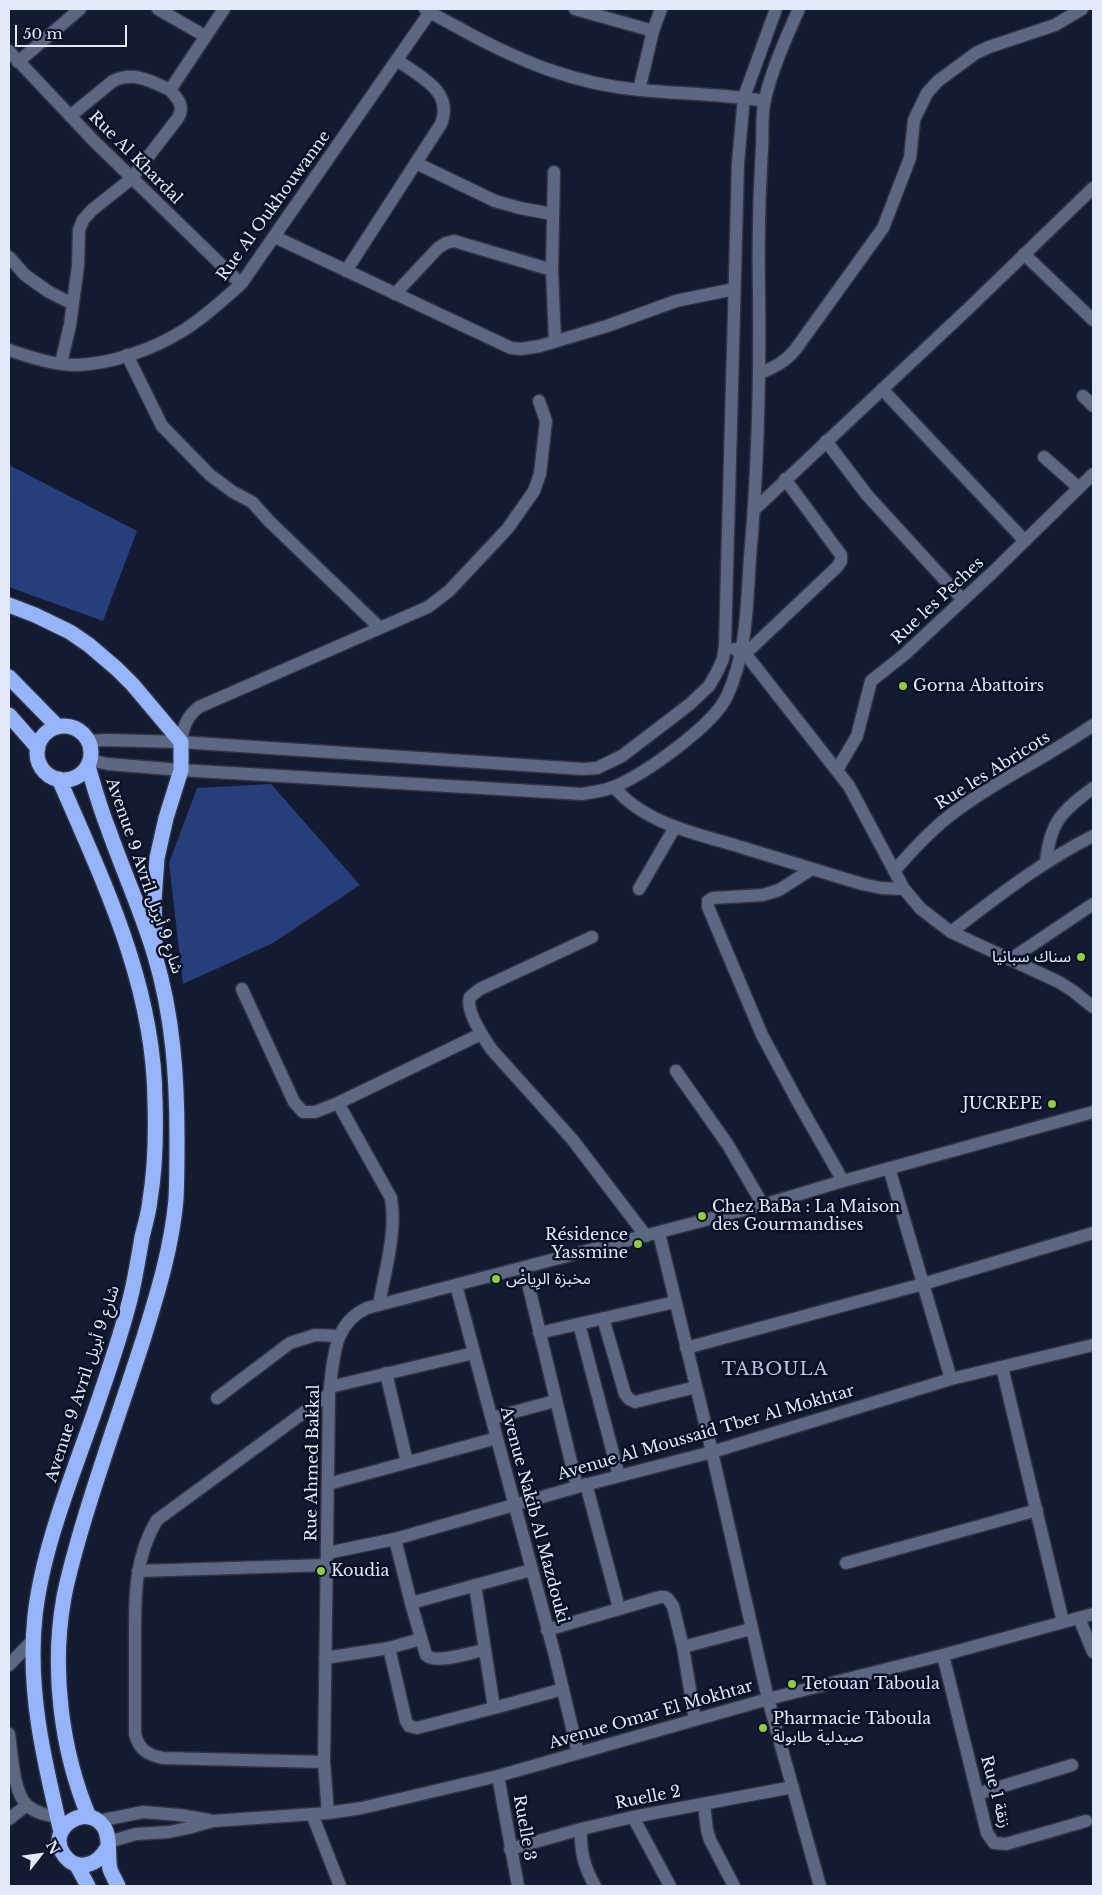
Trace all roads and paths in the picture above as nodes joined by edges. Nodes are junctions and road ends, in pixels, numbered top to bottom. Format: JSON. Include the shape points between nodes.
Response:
{"nodes":[{"id":1,"x":80,"y":9,"type":"edge"},
{"id":2,"x":158,"y":9,"type":"edge"},
{"id":3,"x":224,"y":9,"type":"edge"},
{"id":4,"x":577,"y":9,"type":"edge"},
{"id":5,"x":661,"y":9,"type":"edge"},
{"id":6,"x":776,"y":9,"type":"edge"},
{"id":7,"x":799,"y":9,"type":"edge"},
{"id":8,"x":1082,"y":9,"type":"edge"},
{"id":9,"x":428,"y":10,"type":"edge"},
{"id":10,"x":653,"y":31,"type":"junction"},
{"id":11,"x":204,"y":36,"type":"junction"},
{"id":12,"x":9,"y":51,"type":"edge"},
{"id":13,"x":397,"y":60,"type":"junction"},
{"id":14,"x":18,"y":62,"type":"junction"},
{"id":15,"x":170,"y":90,"type":"junction"},
{"id":16,"x":639,"y":90,"type":"junction"},
{"id":17,"x":744,"y":97,"type":"junction"},
{"id":18,"x":765,"y":101,"type":"junction"},
{"id":19,"x":70,"y":116,"type":"junction"},
{"id":20,"x":416,"y":163,"type":"junction"},
{"id":21,"x":554,"y":172,"type":"dead end"},
{"id":22,"x":131,"y":178,"type":"junction"},
{"id":23,"x":1093,"y":188,"type":"edge"},
{"id":24,"x":552,"y":214,"type":"junction"},
{"id":25,"x":275,"y":237,"type":"junction"},
{"id":26,"x":1024,"y":254,"type":"junction"},
{"id":27,"x":9,"y":257,"type":"edge"},
{"id":28,"x":552,"y":270,"type":"junction"},
{"id":29,"x":346,"y":271,"type":"junction"},
{"id":30,"x":241,"y":284,"type":"junction"},
{"id":31,"x":734,"y":290,"type":"junction"},
{"id":32,"x":396,"y":294,"type":"junction"},
{"id":33,"x":73,"y":304,"type":"junction"},
{"id":34,"x":1093,"y":320,"type":"edge"},
{"id":35,"x":555,"y":341,"type":"junction"},
{"id":36,"x":9,"y":350,"type":"edge"},
{"id":37,"x":127,"y":355,"type":"junction"},
{"id":38,"x":61,"y":363,"type":"junction"},
{"id":39,"x":760,"y":374,"type":"junction"},
{"id":40,"x":882,"y":389,"type":"junction"},
{"id":41,"x":1083,"y":396,"type":"dead end"},
{"id":42,"x":539,"y":401,"type":"dead end"},
{"id":43,"x":1093,"y":406,"type":"edge"},
{"id":44,"x":826,"y":441,"type":"junction"},
{"id":45,"x":1044,"y":456,"type":"dead end"},
{"id":46,"x":1093,"y":474,"type":"edge"},
{"id":47,"x":785,"y":479,"type":"junction"},
{"id":48,"x":1079,"y":488,"type":"junction"},
{"id":49,"x":755,"y":509,"type":"junction"},
{"id":50,"x":1026,"y":541,"type":"junction"},
{"id":51,"x":963,"y":600,"type":"junction"},
{"id":52,"x":9,"y":604,"type":"edge"},
{"id":53,"x":380,"y":628,"type":"junction"},
{"id":54,"x":724,"y":645,"type":"junction"},
{"id":55,"x":743,"y":652,"type":"junction"},
{"id":56,"x":9,"y":677,"type":"edge"},
{"id":57,"x":9,"y":715,"type":"edge"},
{"id":58,"x":1093,"y":725,"type":"edge"},
{"id":59,"x":58,"y":727,"type":"junction"},
{"id":60,"x":89,"y":741,"type":"junction"},
{"id":61,"x":180,"y":742,"type":"junction"},
{"id":62,"x":38,"y":748,"type":"junction"},
{"id":63,"x":89,"y":763,"type":"junction"},
{"id":64,"x":181,"y":770,"type":"junction"},
{"id":65,"x":837,"y":770,"type":"junction"},
{"id":66,"x":59,"y":779,"type":"junction"},
{"id":67,"x":614,"y":787,"type":"junction"},
{"id":68,"x":1093,"y":788,"type":"edge"},
{"id":69,"x":675,"y":827,"type":"junction"},
{"id":70,"x":1093,"y":836,"type":"edge"},
{"id":71,"x":1046,"y":862,"type":"junction"},
{"id":72,"x":812,"y":869,"type":"junction"},
{"id":73,"x":894,"y":871,"type":"junction"},
{"id":74,"x":639,"y":889,"type":"dead end"},
{"id":75,"x":904,"y":889,"type":"junction"},
{"id":76,"x":1093,"y":904,"type":"edge"},
{"id":77,"x":951,"y":932,"type":"junction"},
{"id":78,"x":592,"y":937,"type":"dead end"},
{"id":79,"x":155,"y":957,"type":"junction"},
{"id":80,"x":1011,"y":959,"type":"junction"},
{"id":81,"x":242,"y":989,"type":"dead end"},
{"id":82,"x":1091,"y":1002,"type":"edge"},
{"id":83,"x":481,"y":1034,"type":"junction"},
{"id":84,"x":676,"y":1071,"type":"dead end"},
{"id":85,"x":338,"y":1103,"type":"junction"},
{"id":86,"x":1093,"y":1112,"type":"edge"},
{"id":87,"x":889,"y":1168,"type":"junction"},
{"id":88,"x":844,"y":1181,"type":"junction"},
{"id":89,"x":763,"y":1205,"type":"junction"},
{"id":90,"x":1093,"y":1233,"type":"edge"},
{"id":91,"x":652,"y":1235,"type":"junction"},
{"id":92,"x":524,"y":1267,"type":"junction"},
{"id":93,"x":923,"y":1284,"type":"junction"},
{"id":94,"x":456,"y":1285,"type":"junction"},
{"id":95,"x":675,"y":1302,"type":"junction"},
{"id":96,"x":373,"y":1306,"type":"junction"},
{"id":97,"x":603,"y":1318,"type":"junction"},
{"id":98,"x":579,"y":1324,"type":"junction"},
{"id":99,"x":539,"y":1333,"type":"junction"},
{"id":100,"x":338,"y":1336,"type":"junction"},
{"id":101,"x":1093,"y":1345,"type":"edge"},
{"id":102,"x":686,"y":1348,"type":"junction"},
{"id":103,"x":474,"y":1353,"type":"junction"},
{"id":104,"x":1002,"y":1367,"type":"junction"},
{"id":105,"x":386,"y":1373,"type":"junction"},
{"id":106,"x":951,"y":1379,"type":"junction"},
{"id":107,"x":696,"y":1387,"type":"junction"},
{"id":108,"x":329,"y":1390,"type":"junction"},
{"id":109,"x":218,"y":1398,"type":"dead end"},
{"id":110,"x":555,"y":1401,"type":"junction"},
{"id":111,"x":492,"y":1418,"type":"junction"},
{"id":112,"x":497,"y":1438,"type":"junction"},
{"id":113,"x":712,"y":1452,"type":"junction"},
{"id":114,"x":408,"y":1462,"type":"junction"},
{"id":115,"x":620,"y":1476,"type":"junction"},
{"id":116,"x":328,"y":1484,"type":"junction"},
{"id":117,"x":581,"y":1486,"type":"junction"},
{"id":118,"x":515,"y":1504,"type":"junction"},
{"id":119,"x":1037,"y":1510,"type":"junction"},
{"id":120,"x":395,"y":1539,"type":"junction"},
{"id":121,"x":327,"y":1559,"type":"junction"},
{"id":122,"x":846,"y":1563,"type":"dead end"},
{"id":123,"x":531,"y":1570,"type":"junction"},
{"id":124,"x":138,"y":1571,"type":"junction"},
{"id":125,"x":475,"y":1586,"type":"junction"},
{"id":126,"x":410,"y":1603,"type":"junction"},
{"id":127,"x":619,"y":1608,"type":"junction"},
{"id":128,"x":1093,"y":1614,"type":"edge"},
{"id":129,"x":1079,"y":1618,"type":"junction"},
{"id":130,"x":1063,"y":1622,"type":"junction"},
{"id":131,"x":751,"y":1629,"type":"junction"},
{"id":132,"x":547,"y":1630,"type":"junction"},
{"id":133,"x":421,"y":1639,"type":"junction"},
{"id":134,"x":33,"y":1640,"type":"junction"},
{"id":135,"x":683,"y":1647,"type":"junction"},
{"id":136,"x":389,"y":1648,"type":"junction"},
{"id":137,"x":485,"y":1650,"type":"junction"},
{"id":138,"x":1093,"y":1652,"type":"edge"},
{"id":139,"x":943,"y":1655,"type":"junction"},
{"id":140,"x":325,"y":1658,"type":"junction"},
{"id":141,"x":9,"y":1665,"type":"edge"},
{"id":142,"x":562,"y":1689,"type":"junction"},
{"id":143,"x":768,"y":1699,"type":"junction"},
{"id":144,"x":494,"y":1708,"type":"junction"},
{"id":145,"x":695,"y":1720,"type":"junction"},
{"id":146,"x":9,"y":1734,"type":"edge"},
{"id":147,"x":578,"y":1753,"type":"junction"},
{"id":148,"x":324,"y":1762,"type":"junction"},
{"id":149,"x":1072,"y":1765,"type":"dead end"},
{"id":150,"x":498,"y":1776,"type":"junction"},
{"id":151,"x":793,"y":1787,"type":"junction"},
{"id":152,"x":977,"y":1794,"type":"junction"},
{"id":153,"x":704,"y":1804,"type":"junction"},
{"id":154,"x":27,"y":1806,"type":"junction"},
{"id":155,"x":328,"y":1813,"type":"junction"},
{"id":156,"x":312,"y":1814,"type":"junction"},
{"id":157,"x":633,"y":1817,"type":"junction"},
{"id":158,"x":9,"y":1819,"type":"edge"},
{"id":159,"x":93,"y":1819,"type":"junction"},
{"id":160,"x":214,"y":1821,"type":"junction"},
{"id":161,"x":1086,"y":1821,"type":"dead end"},
{"id":162,"x":59,"y":1825,"type":"junction"},
{"id":163,"x":581,"y":1829,"type":"junction"},
{"id":164,"x":107,"y":1845,"type":"junction"},
{"id":165,"x":510,"y":1849,"type":"junction"},
{"id":166,"x":76,"y":1864,"type":"junction"},
{"id":167,"x":88,"y":1886,"type":"edge"},
{"id":168,"x":118,"y":1886,"type":"edge"},
{"id":169,"x":340,"y":1886,"type":"edge"},
{"id":170,"x":518,"y":1886,"type":"edge"},
{"id":171,"x":595,"y":1886,"type":"edge"},
{"id":172,"x":670,"y":1886,"type":"edge"},
{"id":173,"x":734,"y":1886,"type":"edge"},
{"id":174,"x":820,"y":1886,"type":"edge"}],
"edges":[{"from":1,"to":14,"type":"street"},
{"from":2,"to":11,"type":"street"},
{"from":3,"to":11,"type":"street"},
{"from":4,"to":10,"type":"street"},
{"from":5,"to":10,"type":"street"},
{"from":6,"to":17,"type":"street"},
{"from":7,"to":18,"type":"street"},
{"from":8,"to":39,"type":"street","via":[[1055,26],[976,54],[938,81],[927,93],[914,120],[910,158],[883,228],[795,350],[779,366]]},
{"from":9,"to":13,"type":"street","name":"Rue Al Oukhouwanne"},
{"from":9,"to":16,"type":"street","via":[[498,48],[548,70],[598,84]]},
{"from":10,"to":16,"type":"street"},
{"from":11,"to":15,"type":"street"},
{"from":12,"to":14,"type":"street","name":"Rue Al Khardal"},
{"from":13,"to":20,"type":"street","via":[[435,88],[445,108],[441,124]]},
{"from":13,"to":25,"type":"street","name":"Rue Al Oukhouwanne"},
{"from":14,"to":19,"type":"street","name":"Rue Al Khardal"},
{"from":15,"to":19,"type":"street","via":[[137,77],[120,78]]},
{"from":15,"to":22,"type":"street","via":[[179,101],[182,112]]},
{"from":16,"to":17,"type":"street"},
{"from":17,"to":18,"type":"street"},
{"from":17,"to":31,"type":"street"},
{"from":18,"to":39,"type":"street","via":[[758,209]]},
{"from":19,"to":22,"type":"street","name":"Rue Al Khardal"},
{"from":20,"to":24,"type":"street","via":[[495,201]]},
{"from":20,"to":29,"type":"street"},
{"from":21,"to":24,"type":"street"},
{"from":22,"to":30,"type":"street","name":"Rue Al Khardal"},
{"from":22,"to":33,"type":"street","via":[[83,220],[79,230]]},
{"from":23,"to":26,"type":"street"},
{"from":24,"to":28,"type":"street"},
{"from":25,"to":29,"type":"street"},
{"from":25,"to":30,"type":"street","name":"Rue Al Oukhouwanne"},
{"from":26,"to":34,"type":"street"},
{"from":26,"to":40,"type":"street"},
{"from":27,"to":33,"type":"street","via":[[25,275]]},
{"from":28,"to":32,"type":"street","via":[[454,241],[438,248]]},
{"from":28,"to":35,"type":"street"},
{"from":29,"to":32,"type":"street"},
{"from":30,"to":37,"type":"street","name":"Rue Al Oukhouwanne","via":[[184,330]]},
{"from":31,"to":35,"type":"street","via":[[676,301]]},
{"from":31,"to":54,"type":"street"},
{"from":32,"to":35,"type":"street","via":[[511,348],[528,348]]},
{"from":33,"to":38,"type":"street"},
{"from":36,"to":38,"type":"street","name":"Rue Al Oukhouwanne"},
{"from":37,"to":38,"type":"street","name":"Rue Al Oukhouwanne","via":[[95,363]]},
{"from":37,"to":53,"type":"street","via":[[162,426],[210,475],[252,502]]},
{"from":39,"to":49,"type":"street"},
{"from":40,"to":44,"type":"street"},
{"from":40,"to":50,"type":"street"},
{"from":41,"to":43,"type":"street"},
{"from":42,"to":53,"type":"street","via":[[546,420],[540,474],[522,509],[496,542],[449,591],[428,607]]},
{"from":44,"to":47,"type":"street"},
{"from":44,"to":51,"type":"street","via":[[873,502]]},
{"from":45,"to":48,"type":"street"},
{"from":46,"to":48,"type":"street","name":"Rue les Peches"},
{"from":47,"to":49,"type":"street"},
{"from":47,"to":55,"type":"street","via":[[841,555],[841,561]]},
{"from":48,"to":50,"type":"street","name":"Rue les Peches"},
{"from":49,"to":55,"type":"street"},
{"from":50,"to":51,"type":"street","name":"Rue les Peches"},
{"from":51,"to":65,"type":"street","name":"Rue les Peches","via":[[871,681],[857,736]]},
{"from":52,"to":61,"type":"highway","via":[[70,632],[89,645],[133,686]]},
{"from":53,"to":61,"type":"street","via":[[199,707],[186,722]]},
{"from":54,"to":55,"type":"street"},
{"from":54,"to":61,"type":"street","via":[[718,672],[700,695],[622,756],[597,768],[583,770]]},
{"from":55,"to":65,"type":"street"},
{"from":55,"to":67,"type":"street","via":[[720,709],[650,768]]},
{"from":56,"to":59,"type":"highway"},
{"from":57,"to":62,"type":"highway","name":"Avenue 9 Avril شارع 9 أبريل"},
{"from":58,"to":73,"type":"street","name":"Rue les Abricots","via":[[948,817]]},
{"from":59,"to":60,"type":"highway","via":[[76,728]]},
{"from":59,"to":62,"type":"highway","via":[[43,737]]},
{"from":60,"to":61,"type":"street"},
{"from":60,"to":63,"type":"highway","name":"Avenue 9 Avril شارع 9 أبريل"},
{"from":61,"to":64,"type":"highway"},
{"from":62,"to":66,"type":"highway","name":"Avenue 9 Avril شارع 9 أبريل","via":[[42,768]]},
{"from":63,"to":64,"type":"street"},
{"from":63,"to":66,"type":"highway","name":"Avenue 9 Avril شارع 9 أبريل","via":[[78,776]]},
{"from":63,"to":79,"type":"highway","name":"Avenue 9 Avril شارع 9 أبريل","via":[[108,828]]},
{"from":64,"to":67,"type":"street","via":[[582,794]]},
{"from":64,"to":79,"type":"highway","via":[[158,858],[154,901]]},
{"from":65,"to":73,"type":"street"},
{"from":66,"to":134,"type":"highway","name":"Avenue 9 Avril شارع 9 أبريل","via":[[105,883],[131,955],[148,1024],[155,1101],[151,1199],[131,1293],[48,1552],[35,1612]]},
{"from":67,"to":69,"type":"street","via":[[645,813]]},
{"from":68,"to":71,"type":"street","via":[[1060,817],[1048,840]]},
{"from":69,"to":72,"type":"street"},
{"from":69,"to":74,"type":"street"},
{"from":70,"to":71,"type":"street"},
{"from":71,"to":77,"type":"street"},
{"from":72,"to":75,"type":"street","via":[[881,888]]},
{"from":72,"to":88,"type":"street","via":[[771,892],[713,898],[708,903],[762,1034]]},
{"from":73,"to":75,"type":"street"},
{"from":75,"to":77,"type":"street","via":[[921,909]]},
{"from":76,"to":80,"type":"street"},
{"from":77,"to":80,"type":"street"},
{"from":78,"to":83,"type":"street","via":[[474,993],[468,1001]]},
{"from":79,"to":159,"type":"highway","name":"Avenue 9 Avril شارع 9 أبريل","via":[[166,998],[174,1054],[176,1200],[157,1294],[91,1495],[64,1598],[60,1634],[62,1714],[74,1779]]},
{"from":80,"to":82,"type":"street"},
{"from":81,"to":85,"type":"street","via":[[298,1109],[309,1113]]},
{"from":83,"to":85,"type":"street"},
{"from":83,"to":91,"type":"street"},
{"from":84,"to":89,"type":"street","via":[[728,1145]]},
{"from":85,"to":96,"type":"street","via":[[392,1198],[393,1228]]},
{"from":86,"to":87,"type":"street"},
{"from":87,"to":88,"type":"street"},
{"from":87,"to":93,"type":"street"},
{"from":88,"to":89,"type":"street"},
{"from":89,"to":91,"type":"street"},
{"from":90,"to":93,"type":"street"},
{"from":91,"to":92,"type":"street"},
{"from":91,"to":95,"type":"street"},
{"from":92,"to":94,"type":"street"},
{"from":92,"to":99,"type":"street"},
{"from":93,"to":102,"type":"street"},
{"from":93,"to":106,"type":"street"},
{"from":94,"to":96,"type":"street"},
{"from":94,"to":103,"type":"street","name":"Avenue Nakib Al Mazdouki"},
{"from":95,"to":97,"type":"street"},
{"from":95,"to":102,"type":"street"},
{"from":96,"to":100,"type":"street","name":"Rue Ahmed Bakkal","via":[[350,1319]]},
{"from":97,"to":98,"type":"street"},
{"from":97,"to":107,"type":"street","via":[[629,1399],[635,1402]]},
{"from":98,"to":99,"type":"street"},
{"from":98,"to":115,"type":"street"},
{"from":99,"to":110,"type":"street"},
{"from":100,"to":108,"type":"street","name":"Rue Ahmed Bakkal"},
{"from":100,"to":109,"type":"street","via":[[315,1335],[296,1340]]},
{"from":101,"to":104,"type":"street","name":"Avenue Al Moussaid Tber Al Mokhtar"},
{"from":102,"to":107,"type":"street"},
{"from":103,"to":105,"type":"street"},
{"from":103,"to":111,"type":"street","name":"Avenue Nakib Al Mazdouki"},
{"from":104,"to":106,"type":"street","name":"Avenue Al Moussaid Tber Al Mokhtar"},
{"from":104,"to":119,"type":"street"},
{"from":105,"to":108,"type":"street"},
{"from":105,"to":114,"type":"street"},
{"from":106,"to":113,"type":"street","name":"Avenue Al Moussaid Tber Al Mokhtar"},
{"from":107,"to":113,"type":"street"},
{"from":108,"to":116,"type":"street","name":"Rue Ahmed Bakkal"},
{"from":108,"to":124,"type":"street","via":[[157,1520]]},
{"from":110,"to":111,"type":"street"},
{"from":110,"to":117,"type":"street"},
{"from":111,"to":112,"type":"street","name":"Avenue Nakib Al Mazdouki"},
{"from":112,"to":114,"type":"street"},
{"from":112,"to":118,"type":"street","name":"Avenue Nakib Al Mazdouki"},
{"from":113,"to":115,"type":"street","name":"Avenue Al Moussaid Tber Al Mokhtar"},
{"from":113,"to":131,"type":"street"},
{"from":114,"to":116,"type":"street"},
{"from":115,"to":117,"type":"street","name":"Avenue Al Moussaid Tber Al Mokhtar"},
{"from":116,"to":121,"type":"street","name":"Rue Ahmed Bakkal"},
{"from":117,"to":118,"type":"street","name":"Avenue Al Moussaid Tber Al Mokhtar"},
{"from":117,"to":127,"type":"street"},
{"from":118,"to":120,"type":"street","name":"Avenue Al Moussaid Tber Al Mokhtar"},
{"from":118,"to":123,"type":"street","name":"Avenue Nakib Al Mazdouki"},
{"from":119,"to":122,"type":"street"},
{"from":119,"to":130,"type":"street"},
{"from":120,"to":121,"type":"street","name":"Avenue Al Moussaid Tber Al Mokhtar"},
{"from":120,"to":126,"type":"street"},
{"from":121,"to":124,"type":"street","name":"Avenue Al Moussaid Tber Al Mokhtar"},
{"from":121,"to":140,"type":"street","name":"Rue Ahmed Bakkal"},
{"from":123,"to":125,"type":"street"},
{"from":123,"to":132,"type":"street","name":"Avenue Nakib Al Mazdouki"},
{"from":124,"to":148,"type":"street","via":[[135,1734],[142,1749],[163,1758]]},
{"from":125,"to":126,"type":"street"},
{"from":125,"to":137,"type":"street"},
{"from":126,"to":133,"type":"street"},
{"from":127,"to":132,"type":"street"},
{"from":127,"to":135,"type":"street","via":[[660,1597],[668,1599],[673,1606]]},
{"from":128,"to":129,"type":"street","name":"Avenue Omar El Mokhtar"},
{"from":129,"to":130,"type":"street","name":"Avenue Omar El Mokhtar"},
{"from":129,"to":138,"type":"street"},
{"from":130,"to":139,"type":"street","name":"Avenue Omar El Mokhtar"},
{"from":131,"to":135,"type":"street"},
{"from":131,"to":143,"type":"street"},
{"from":132,"to":142,"type":"street","name":"Avenue Nakib Al Mazdouki"},
{"from":133,"to":136,"type":"street"},
{"from":133,"to":137,"type":"street","via":[[426,1654],[433,1659]]},
{"from":134,"to":141,"type":"street"},
{"from":134,"to":162,"type":"highway","name":"Avenue 9 Avril شارع 9 أبريل","via":[[37,1723]]},
{"from":135,"to":145,"type":"street"},
{"from":136,"to":140,"type":"street"},
{"from":136,"to":144,"type":"street","via":[[409,1726],[417,1728]]},
{"from":137,"to":144,"type":"street"},
{"from":139,"to":143,"type":"street","name":"Avenue Omar El Mokhtar"},
{"from":139,"to":152,"type":"street","name":"Rue 1 زنقة"},
{"from":140,"to":148,"type":"street","name":"Rue Ahmed Bakkal"},
{"from":142,"to":144,"type":"street"},
{"from":142,"to":147,"type":"street","name":"Avenue Nakib Al Mazdouki"},
{"from":143,"to":145,"type":"street","name":"Avenue Omar El Mokhtar"},
{"from":143,"to":151,"type":"street"},
{"from":145,"to":147,"type":"street","name":"Avenue Omar El Mokhtar"},
{"from":146,"to":154,"type":"street","via":[[17,1783]]},
{"from":147,"to":150,"type":"street","name":"Avenue Omar El Mokhtar"},
{"from":148,"to":155,"type":"street","name":"Rue Ahmed Bakkal"},
{"from":149,"to":152,"type":"street"},
{"from":150,"to":155,"type":"street","name":"Avenue Omar El Mokhtar"},
{"from":150,"to":165,"type":"street","name":"Ruelle 3"},
{"from":151,"to":153,"type":"street","name":"Ruelle 2"},
{"from":151,"to":174,"type":"street"},
{"from":152,"to":161,"type":"street","name":"Rue 1 زنقة","via":[[987,1833],[999,1845]]},
{"from":153,"to":157,"type":"street","name":"Ruelle 2"},
{"from":153,"to":173,"type":"street","via":[[710,1840]]},
{"from":154,"to":158,"type":"street"},
{"from":154,"to":162,"type":"street"},
{"from":155,"to":156,"type":"street","name":"Avenue Omar El Mokhtar"},
{"from":156,"to":160,"type":"street","name":"Avenue Omar El Mokhtar"},
{"from":156,"to":169,"type":"street"},
{"from":157,"to":163,"type":"street","name":"Ruelle 2"},
{"from":157,"to":172,"type":"street"},
{"from":159,"to":160,"type":"street","name":"Avenue Omar El Mokhtar","via":[[143,1812]]},
{"from":159,"to":162,"type":"highway","via":[[80,1816]]},
{"from":159,"to":164,"type":"highway","name":"Avenue 9 Avril شارع 9 أبريل","via":[[104,1827]]},
{"from":160,"to":164,"type":"street","name":"Avenue Omar El Mokhtar","via":[[178,1830],[136,1834]]},
{"from":162,"to":166,"type":"highway","name":"Avenue 9 Avril شارع 9 أبريل","via":[[60,1848]]},
{"from":163,"to":165,"type":"street","name":"Ruelle 2"},
{"from":163,"to":171,"type":"street","via":[[584,1866]]},
{"from":164,"to":166,"type":"highway","via":[[94,1863]]},
{"from":164,"to":168,"type":"highway","name":"Avenue 9 Avril شارع 9 أبريل"},
{"from":165,"to":170,"type":"street","name":"Ruelle 3"},
{"from":166,"to":167,"type":"highway","name":"Avenue 9 Avril شارع 9 أبريل"}]}
